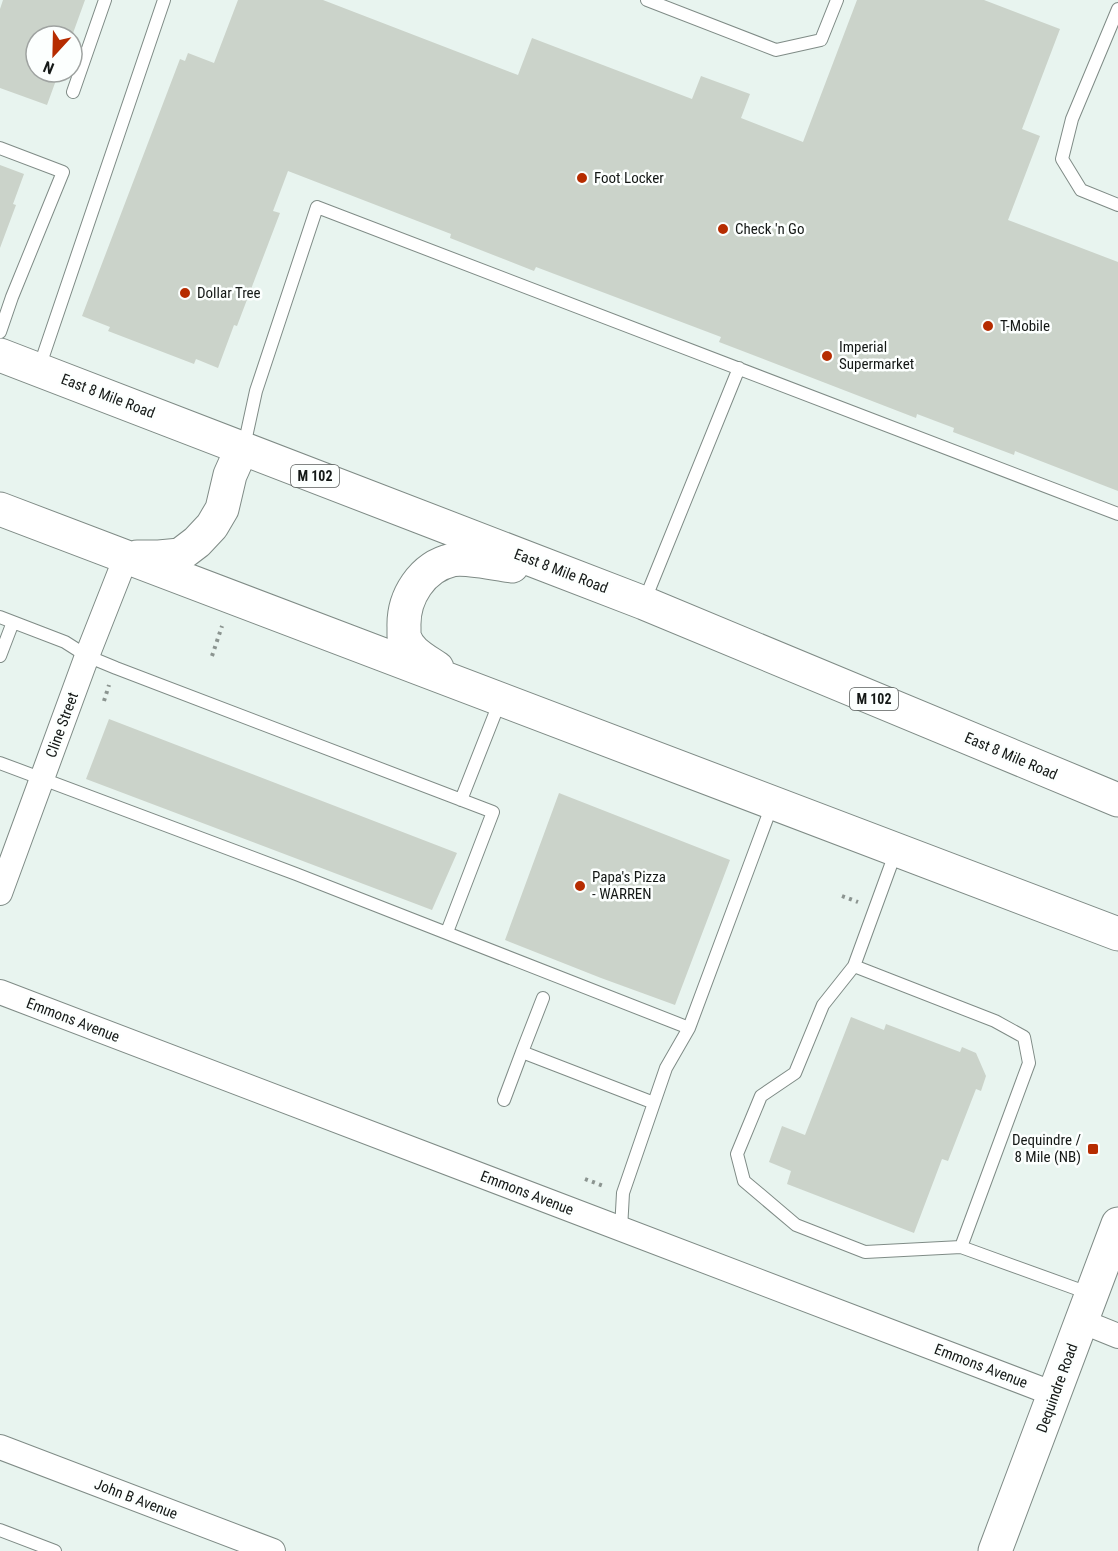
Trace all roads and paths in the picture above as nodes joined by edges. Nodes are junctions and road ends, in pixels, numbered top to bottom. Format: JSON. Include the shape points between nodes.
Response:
{"nodes":[{"id":1,"x":105,"y":0,"type":"edge"},
{"id":2,"x":164,"y":0,"type":"edge"},
{"id":3,"x":647,"y":0,"type":"edge"},
{"id":4,"x":837,"y":0,"type":"edge"},
{"id":5,"x":1118,"y":9,"type":"edge"},
{"id":6,"x":73,"y":92,"type":"dead end"},
{"id":7,"x":0,"y":148,"type":"edge"},
{"id":8,"x":1118,"y":205,"type":"edge"},
{"id":9,"x":0,"y":332,"type":"edge"},
{"id":10,"x":0,"y":355,"type":"edge"},
{"id":11,"x":739,"y":368,"type":"junction"},
{"id":12,"x":39,"y":369,"type":"junction"},
{"id":13,"x":242,"y":448,"type":"junction"},
{"id":14,"x":0,"y":509,"type":"edge"},
{"id":15,"x":1118,"y":513,"type":"edge"},
{"id":16,"x":126,"y":557,"type":"junction"},
{"id":17,"x":637,"y":600,"type":"junction"},
{"id":18,"x":0,"y":616,"type":"edge"},
{"id":19,"x":13,"y":622,"type":"junction"},
{"id":20,"x":216,"y":644,"type":"dead end"},
{"id":21,"x":0,"y":656,"type":"edge"},
{"id":22,"x":87,"y":656,"type":"junction"},
{"id":23,"x":212,"y":656,"type":"dead end"},
{"id":24,"x":500,"y":700,"type":"junction"},
{"id":25,"x":0,"y":763,"type":"edge"},
{"id":26,"x":43,"y":779,"type":"junction"},
{"id":27,"x":461,"y":800,"type":"junction"},
{"id":28,"x":1118,"y":800,"type":"edge"},
{"id":29,"x":772,"y":803,"type":"junction"},
{"id":30,"x":897,"y":850,"type":"junction"},
{"id":31,"x":0,"y":893,"type":"edge"},
{"id":32,"x":447,"y":932,"type":"junction"},
{"id":33,"x":1118,"y":934,"type":"edge"},
{"id":34,"x":855,"y":966,"type":"junction"},
{"id":35,"x":0,"y":992,"type":"edge"},
{"id":36,"x":543,"y":998,"type":"dead end"},
{"id":37,"x":689,"y":1028,"type":"junction"},
{"id":38,"x":522,"y":1052,"type":"junction"},
{"id":39,"x":504,"y":1100,"type":"dead end"},
{"id":40,"x":654,"y":1103,"type":"junction"},
{"id":41,"x":621,"y":1229,"type":"junction"},
{"id":42,"x":1116,"y":1237,"type":"edge"},
{"id":43,"x":961,"y":1247,"type":"junction"},
{"id":44,"x":1086,"y":1308,"type":"junction"},
{"id":45,"x":1118,"y":1336,"type":"edge"},
{"id":46,"x":1054,"y":1394,"type":"junction"},
{"id":47,"x":0,"y":1447,"type":"edge"},
{"id":48,"x":0,"y":1530,"type":"edge"},
{"id":49,"x":246,"y":1546,"type":"edge"},
{"id":50,"x":55,"y":1551,"type":"edge"},
{"id":51,"x":273,"y":1551,"type":"edge"},
{"id":52,"x":995,"y":1551,"type":"edge"}],
"edges":[{"from":1,"to":6,"type":"lane"},
{"from":2,"to":12,"type":"lane"},
{"from":3,"to":4,"type":"lane","via":[[776,50],[821,40]]},
{"from":5,"to":8,"type":"lane","via":[[1072,119],[1062,159],[1081,190]]},
{"from":7,"to":9,"type":"lane","via":[[63,172]]},
{"from":10,"to":12,"type":"main road","name":"East 8 Mile Road","number":"M 102"},
{"from":11,"to":13,"type":"lane","via":[[317,207],[256,391]]},
{"from":11,"to":15,"type":"lane"},
{"from":11,"to":17,"type":"lane"},
{"from":12,"to":13,"type":"main road","name":"East 8 Mile Road","number":"M 102"},
{"from":13,"to":16,"type":"main road","via":[[230,474],[222,509],[197,542],[180,555]]},
{"from":13,"to":17,"type":"main road","name":"East 8 Mile Road","number":"M 102"},
{"from":14,"to":16,"type":"main road"},
{"from":16,"to":22,"type":"street","name":"Cline Street"},
{"from":16,"to":24,"type":"main road"},
{"from":17,"to":24,"type":"main road","via":[[488,562],[455,559],[426,573],[410,594],[404,636],[414,653],[449,676]]},
{"from":17,"to":28,"type":"main road","name":"East 8 Mile Road","number":"M 102"},
{"from":18,"to":19,"type":"lane"},
{"from":19,"to":21,"type":"lane"},
{"from":19,"to":22,"type":"lane","via":[[65,642]]},
{"from":20,"to":23,"type":"path"},
{"from":22,"to":26,"type":"street","name":"Cline Street"},
{"from":22,"to":27,"type":"lane"},
{"from":24,"to":27,"type":"lane"},
{"from":24,"to":29,"type":"main road"},
{"from":25,"to":26,"type":"lane"},
{"from":26,"to":31,"type":"street","name":"Cline Street"},
{"from":26,"to":32,"type":"lane"},
{"from":27,"to":32,"type":"lane","via":[[493,812]]},
{"from":29,"to":30,"type":"main road"},
{"from":29,"to":37,"type":"lane"},
{"from":30,"to":33,"type":"main road"},
{"from":30,"to":34,"type":"lane"},
{"from":32,"to":37,"type":"lane"},
{"from":34,"to":43,"type":"lane","via":[[995,1021],[1024,1037],[1029,1063]]},
{"from":34,"to":43,"type":"lane","via":[[823,1005],[795,1073],[761,1096],[737,1154],[744,1181],[796,1225],[865,1252]]},
{"from":35,"to":41,"type":"street","name":"Emmons Avenue"},
{"from":36,"to":38,"type":"lane"},
{"from":37,"to":40,"type":"lane","via":[[666,1068]]},
{"from":38,"to":39,"type":"lane"},
{"from":38,"to":40,"type":"lane"},
{"from":40,"to":41,"type":"lane","via":[[623,1193]]},
{"from":41,"to":46,"type":"street","name":"Emmons Avenue"},
{"from":42,"to":44,"type":"main road","name":"Dequindre Road"},
{"from":43,"to":44,"type":"lane"},
{"from":44,"to":45,"type":"street"},
{"from":44,"to":46,"type":"main road","name":"Dequindre Road"},
{"from":46,"to":52,"type":"main road","name":"Dequindre Road"},
{"from":47,"to":49,"type":"street","name":"John B Avenue"},
{"from":48,"to":50,"type":"lane"},
{"from":49,"to":51,"type":"street","name":"John B Avenue"}]}
